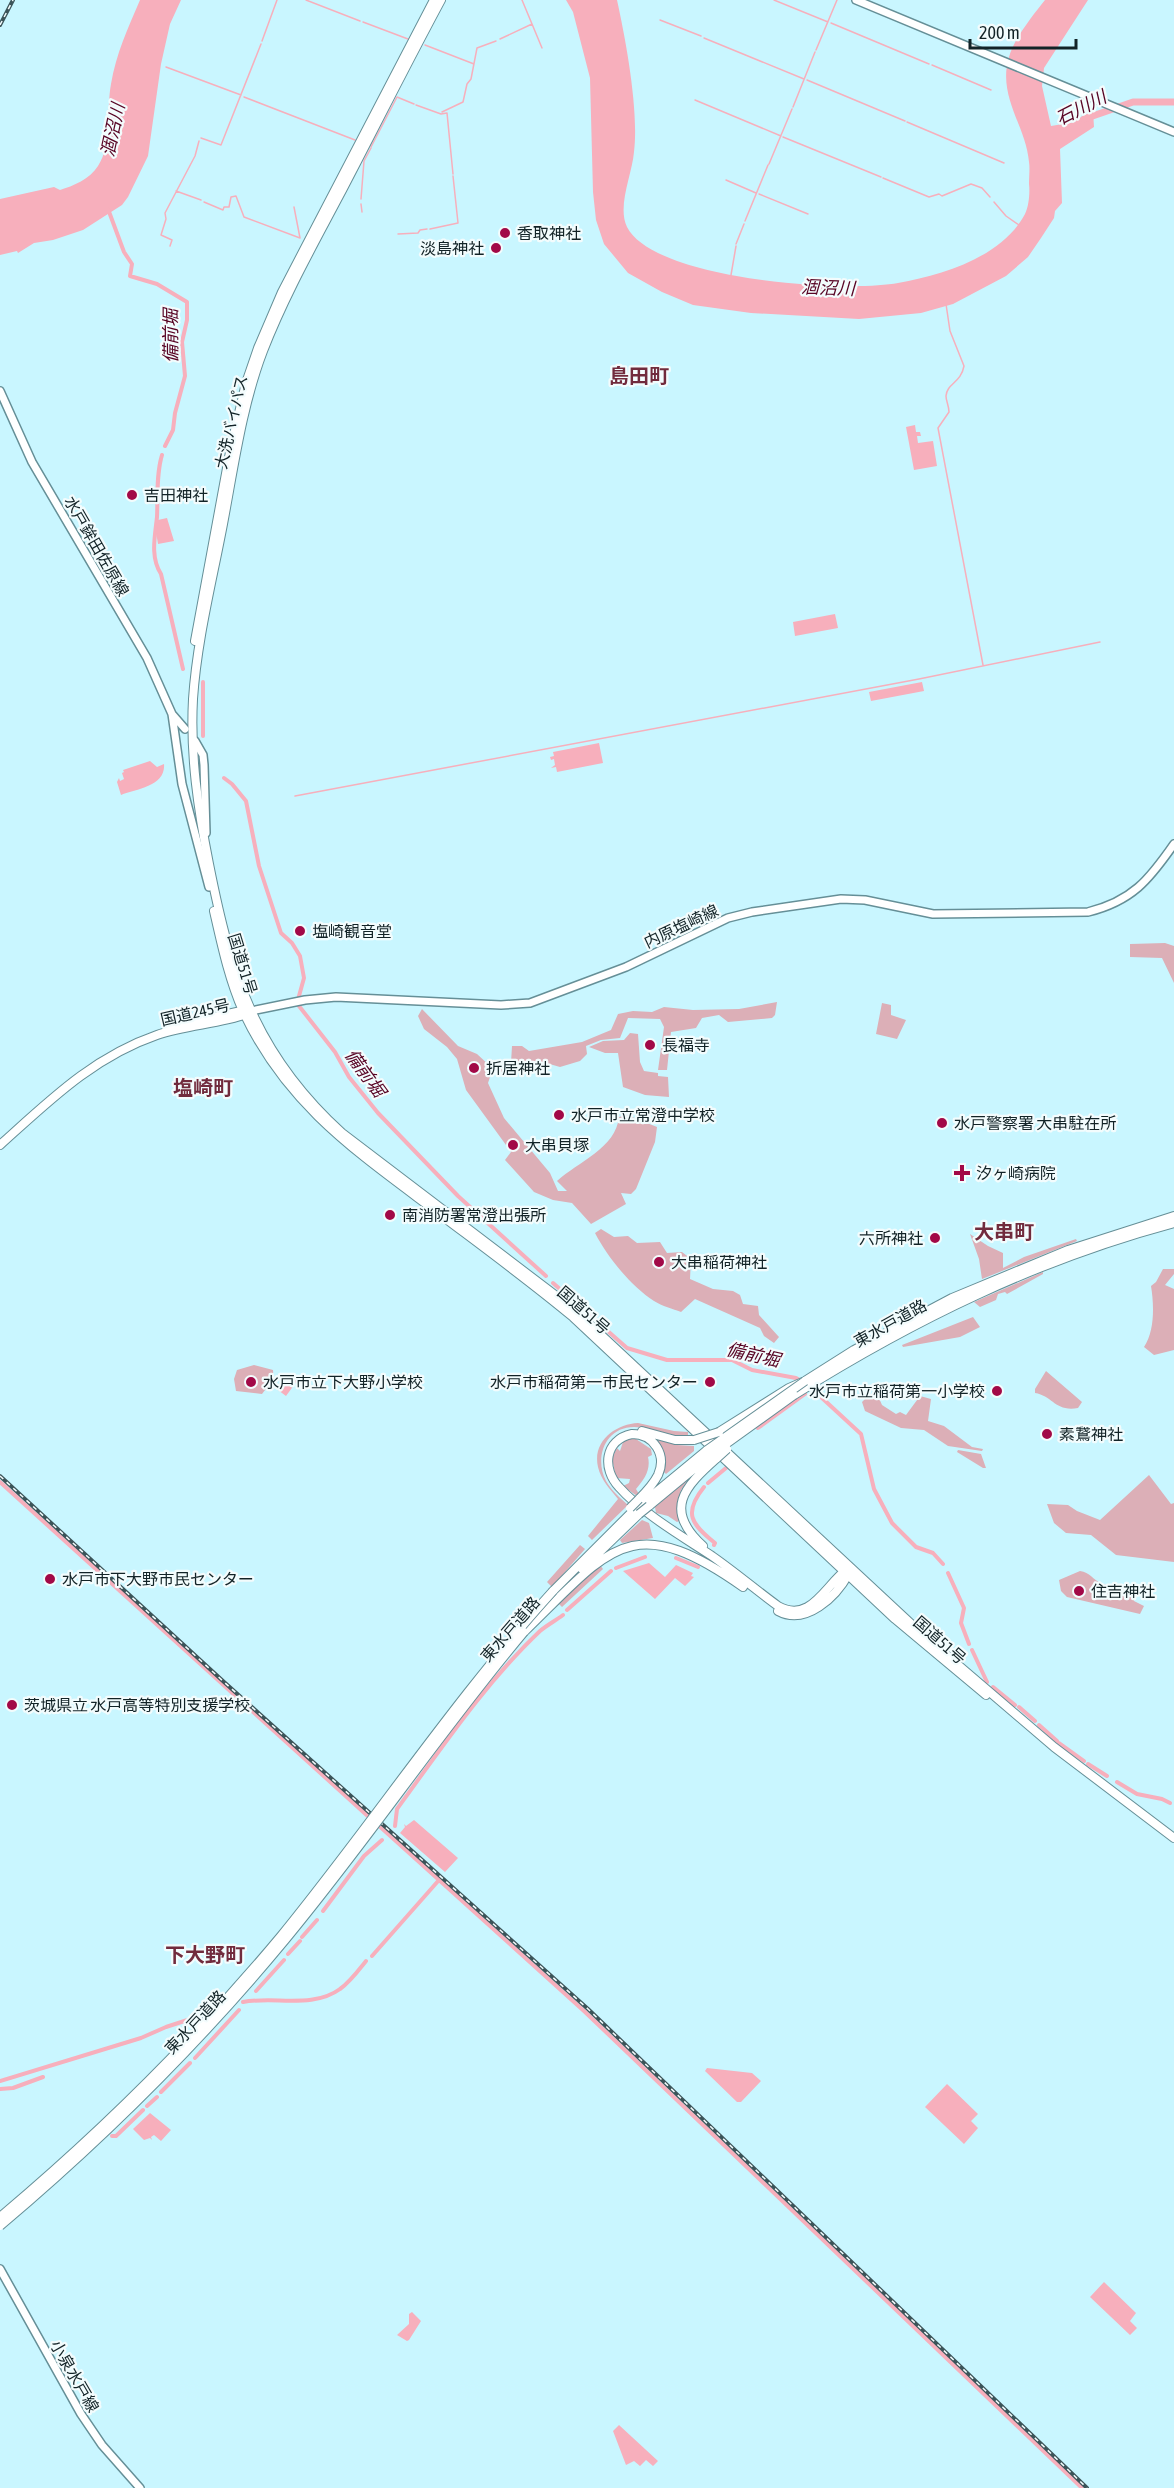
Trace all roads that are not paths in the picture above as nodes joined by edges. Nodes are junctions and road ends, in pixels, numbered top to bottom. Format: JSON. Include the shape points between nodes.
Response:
{"nodes":[{"id":1,"x":434,"y":0,"type":"edge"},
{"id":2,"x":441,"y":0,"type":"edge"},
{"id":3,"x":856,"y":0,"type":"edge"},
{"id":4,"x":1174,"y":132,"type":"edge"},
{"id":5,"x":0,"y":391,"type":"edge"},
{"id":6,"x":172,"y":714,"type":"junction"},
{"id":7,"x":185,"y":729,"type":"dead end"},
{"id":8,"x":195,"y":741,"type":"dead end"},
{"id":9,"x":1174,"y":844,"type":"edge"},
{"id":10,"x":211,"y":887,"type":"junction"},
{"id":11,"x":246,"y":1012,"type":"junction"},
{"id":12,"x":0,"y":1139,"type":"edge"},
{"id":13,"x":0,"y":1146,"type":"edge"},
{"id":14,"x":1174,"y":1216,"type":"edge"},
{"id":15,"x":1174,"y":1223,"type":"edge"},
{"id":16,"x":964,"y":1296,"type":"junction"},
{"id":17,"x":826,"y":1371,"type":"junction"},
{"id":18,"x":805,"y":1381,"type":"junction"},
{"id":19,"x":712,"y":1454,"type":"junction"},
{"id":20,"x":644,"y":1502,"type":"junction"},
{"id":21,"x":635,"y":1511,"type":"junction"},
{"id":22,"x":711,"y":1555,"type":"junction"},
{"id":23,"x":713,"y":1566,"type":"junction"},
{"id":24,"x":847,"y":1572,"type":"junction"},
{"id":25,"x":556,"y":1595,"type":"junction"},
{"id":26,"x":1174,"y":1838,"type":"edge"},
{"id":27,"x":0,"y":2217,"type":"edge"},
{"id":28,"x":0,"y":2226,"type":"edge"},
{"id":29,"x":0,"y":2269,"type":"edge"},
{"id":30,"x":140,"y":2488,"type":"edge"}],
"edges":[{"from":1,"to":10,"type":"highway","name":"大洗バイパス","via":[[282,292],[258,348],[242,400],[201,606],[188,698],[190,783]]},
{"from":2,"to":10,"type":"highway","name":"大洗バイパス","via":[[289,292],[261,357],[245,410],[199,646],[193,698],[195,783]]},
{"from":3,"to":4,"type":"main road"},
{"from":5,"to":6,"type":"main road","name":"水戸鉾田佐原線","via":[[32,462],[147,658]]},
{"from":6,"to":7,"type":"main road","name":"水戸鉾田佐原線"},
{"from":6,"to":10,"type":"main road","name":"水戸鉾田佐原線","via":[[182,784]]},
{"from":8,"to":10,"type":"main road","via":[[204,765]]},
{"from":9,"to":11,"type":"main road","name":"内原塩崎線","via":[[1134,892],[1088,912],[933,914],[841,899],[728,918],[615,971],[530,1003],[336,997]]},
{"from":10,"to":11,"type":"highway","name":"国道51号"},
{"from":11,"to":12,"type":"highway","name":"国道245号","via":[[168,1026],[112,1049],[70,1076]]},
{"from":11,"to":13,"type":"highway","name":"国道245号","via":[[170,1031],[114,1053],[56,1093]]},
{"from":11,"to":24,"type":"highway","name":"国道51号","via":[[285,1080],[327,1127],[573,1317]]},
{"from":14,"to":16,"type":"highway","name":"東水戸道路","via":[[1068,1250]]},
{"from":15,"to":16,"type":"highway","name":"東水戸道路","via":[[1069,1256]]},
{"from":16,"to":17,"type":"highway","name":"東水戸道路"},
{"from":17,"to":18,"type":"highway","name":"東水戸道路"},
{"from":17,"to":19,"type":"highway","name":"東水戸道路","bridge":true},
{"from":18,"to":19,"type":"highway","name":"東水戸道路","bridge":true},
{"from":18,"to":23,"type":"highway","bridge":true,"via":[[723,1431],[694,1440],[627,1431],[608,1446],[604,1465],[612,1485]]},
{"from":19,"to":20,"type":"highway","name":"東水戸道路"},
{"from":19,"to":22,"type":"highway","via":[[687,1487],[680,1507],[685,1527]]},
{"from":20,"to":21,"type":"highway","name":"東水戸道路","bridge":true},
{"from":20,"to":22,"type":"highway","via":[[657,1477],[661,1458],[650,1439],[632,1434],[611,1447],[608,1464],[613,1479],[633,1500]]},
{"from":21,"to":25,"type":"highway","name":"東水戸道路"},
{"from":21,"to":25,"type":"highway","name":"東水戸道路","via":[[576,1567]]},
{"from":22,"to":24,"type":"highway","via":[[778,1606],[792,1611],[811,1606]]},
{"from":23,"to":24,"type":"highway","via":[[776,1610],[793,1616],[816,1609]]},
{"from":23,"to":25,"type":"highway","via":[[670,1546],[629,1546],[597,1562]]},
{"from":24,"to":26,"type":"highway","name":"国道51号","via":[[941,1659]]},
{"from":25,"to":27,"type":"highway","name":"東水戸道路","bridge":true,"via":[[464,1695],[336,1867],[245,1978],[104,2125]]},
{"from":25,"to":28,"type":"highway","name":"東水戸道路","bridge":true,"via":[[468,1699],[313,1906],[250,1981],[126,2112]]},
{"from":29,"to":30,"type":"main road","name":"小泉水戸線","via":[[81,2414]]}]}
